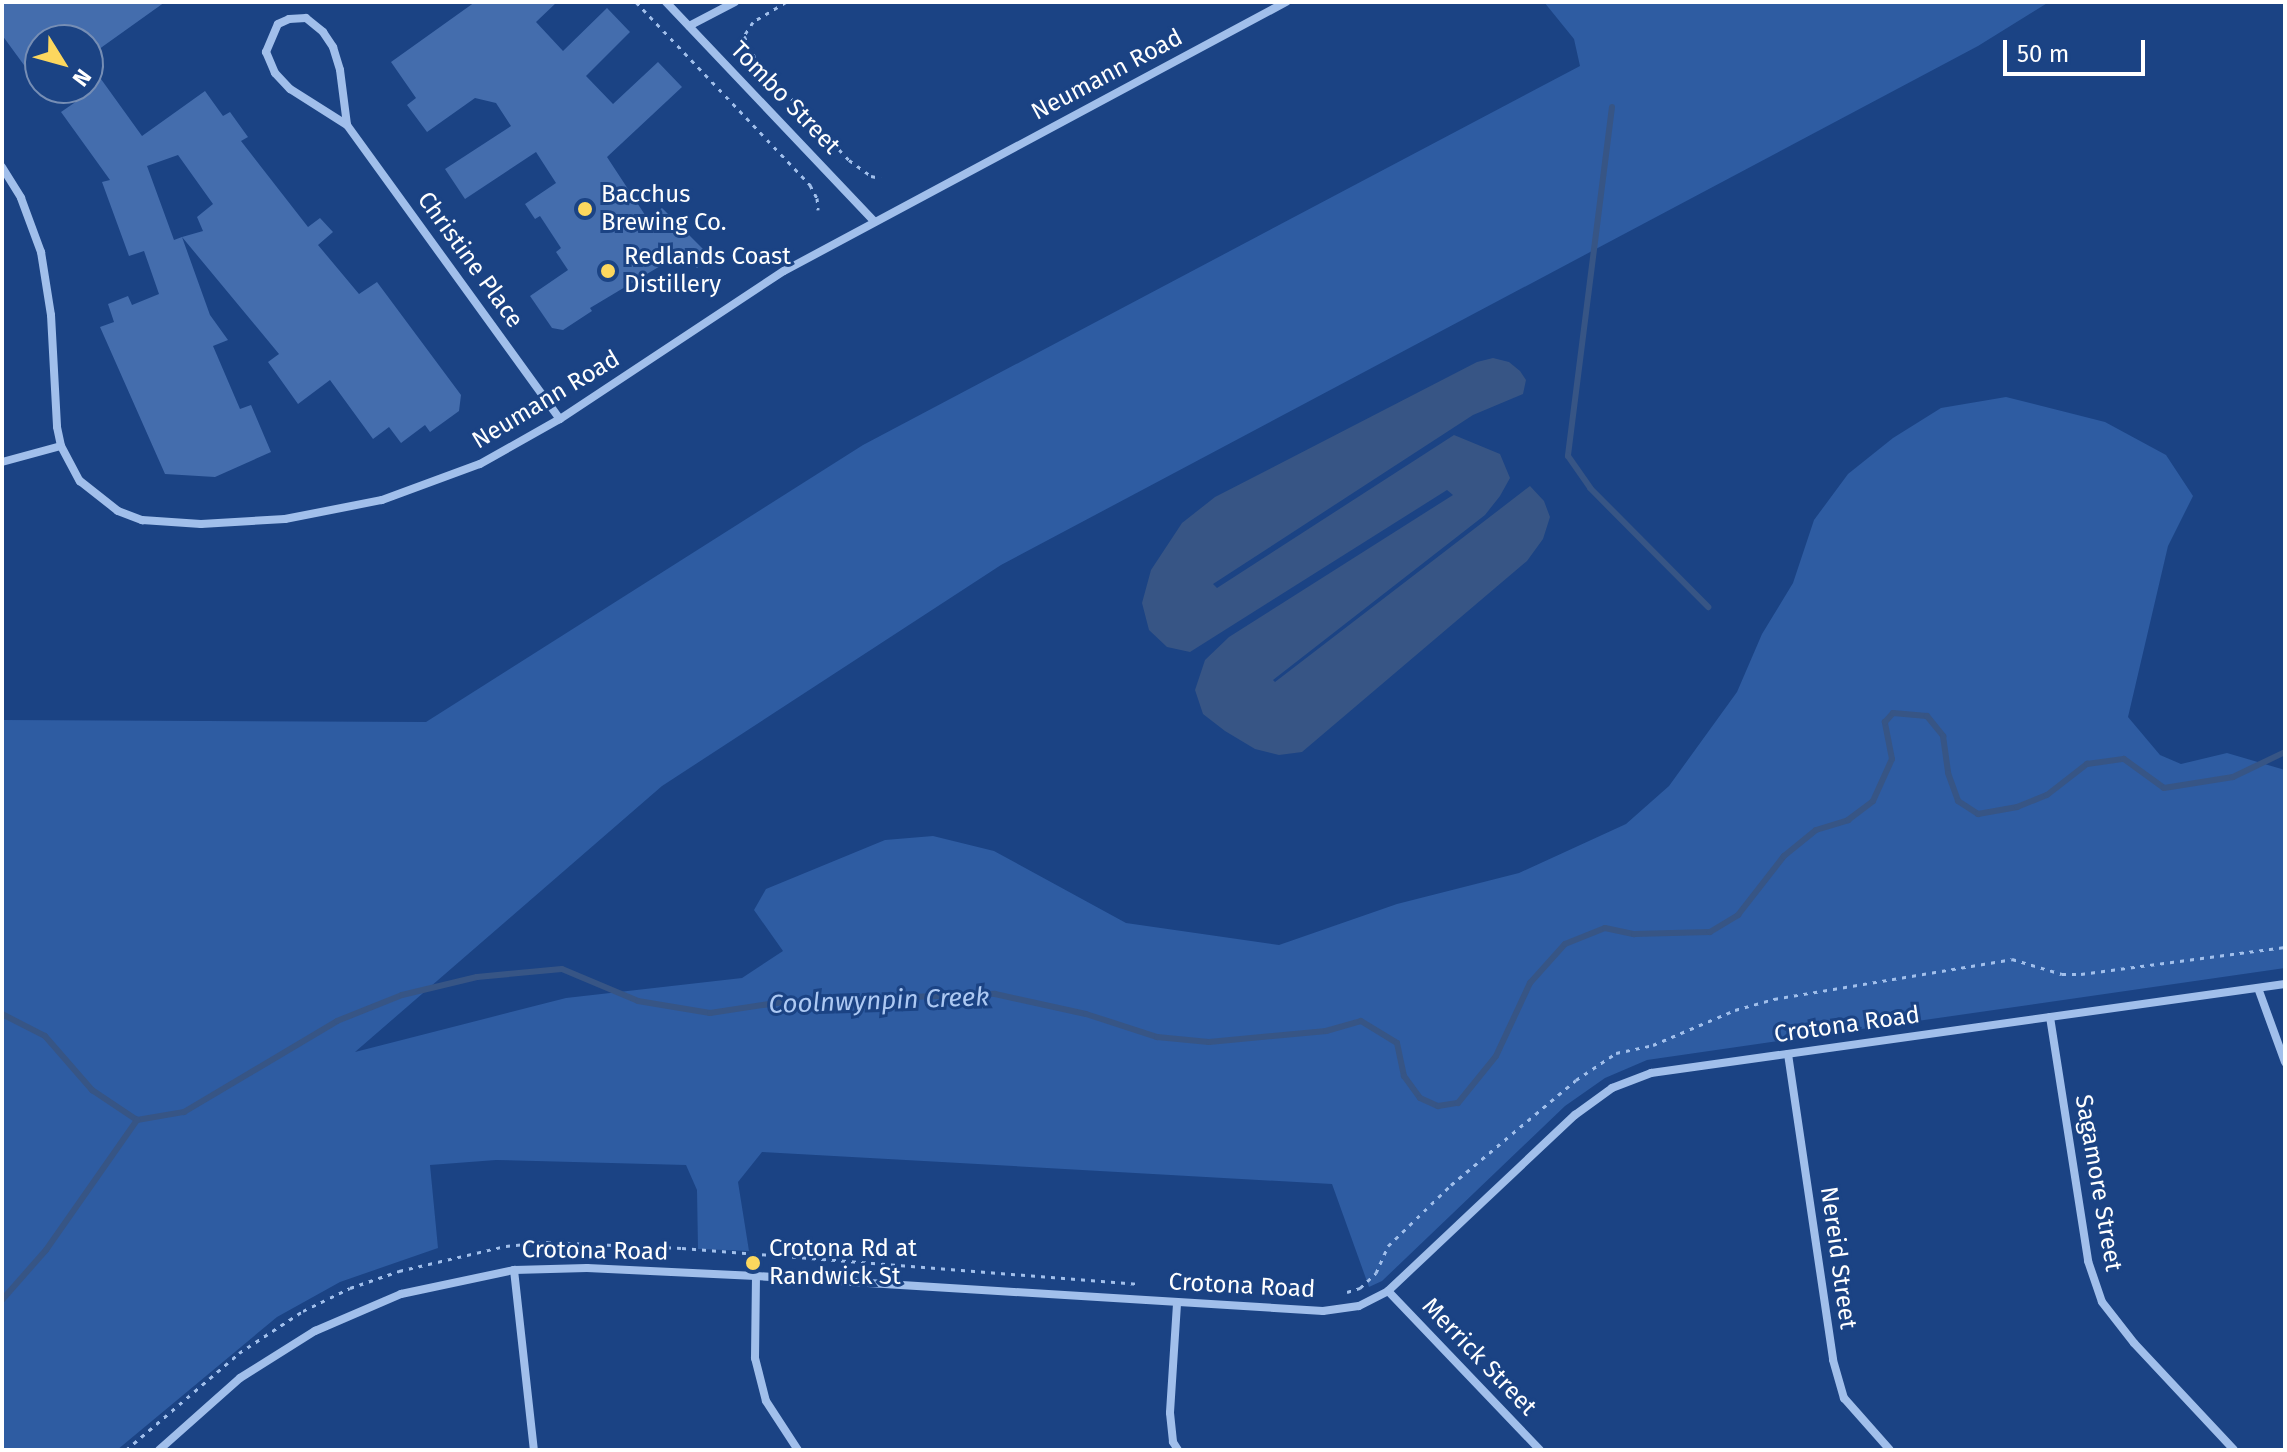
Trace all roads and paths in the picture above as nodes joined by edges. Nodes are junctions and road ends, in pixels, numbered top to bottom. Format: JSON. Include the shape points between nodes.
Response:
{"nodes":[{"id":1,"x":636,"y":2,"type":"edge"},
{"id":2,"x":666,"y":2,"type":"edge"},
{"id":3,"x":735,"y":2,"type":"edge"},
{"id":4,"x":786,"y":2,"type":"edge"},
{"id":5,"x":1286,"y":2,"type":"edge"},
{"id":6,"x":689,"y":26,"type":"junction"},
{"id":7,"x":347,"y":125,"type":"junction"},
{"id":8,"x":2,"y":167,"type":"edge"},
{"id":9,"x":881,"y":178,"type":"dead end"},
{"id":10,"x":818,"y":210,"type":"dead end"},
{"id":11,"x":875,"y":222,"type":"junction"},
{"id":12,"x":560,"y":419,"type":"junction"},
{"id":13,"x":61,"y":446,"type":"junction"},
{"id":14,"x":2,"y":462,"type":"edge"},
{"id":15,"x":2285,"y":947,"type":"edge"},
{"id":16,"x":2285,"y":984,"type":"edge"},
{"id":17,"x":2258,"y":988,"type":"junction"},
{"id":18,"x":2050,"y":1017,"type":"junction"},
{"id":19,"x":1788,"y":1054,"type":"junction"},
{"id":20,"x":2285,"y":1062,"type":"edge"},
{"id":21,"x":514,"y":1270,"type":"junction"},
{"id":22,"x":756,"y":1276,"type":"junction"},
{"id":23,"x":1147,"y":1285,"type":"dead end"},
{"id":24,"x":1388,"y":1291,"type":"junction"},
{"id":25,"x":1334,"y":1295,"type":"dead end"},
{"id":26,"x":1177,"y":1304,"type":"junction"},
{"id":27,"x":126,"y":1450,"type":"edge"},
{"id":28,"x":159,"y":1450,"type":"edge"},
{"id":29,"x":534,"y":1450,"type":"edge"},
{"id":30,"x":798,"y":1450,"type":"edge"},
{"id":31,"x":1178,"y":1450,"type":"edge"},
{"id":32,"x":1540,"y":1450,"type":"edge"},
{"id":33,"x":1890,"y":1450,"type":"edge"},
{"id":34,"x":2234,"y":1450,"type":"edge"}],
"edges":[{"from":1,"to":10,"type":"path","via":[[810,185]]},
{"from":2,"to":6,"type":"street","name":"Tombo Street"},
{"from":3,"to":6,"type":"street"},
{"from":4,"to":9,"type":"path","via":[[753,22],[744,36],[757,62],[849,160]]},
{"from":5,"to":11,"type":"street","name":"Neumann Road"},
{"from":6,"to":11,"type":"street","name":"Tombo Street"},
{"from":7,"to":7,"type":"street","name":"Christine Place","via":[[340,70],[323,32],[306,18],[278,24],[266,52],[275,73],[290,89]]},
{"from":7,"to":12,"type":"street","name":"Christine Place"},
{"from":8,"to":13,"type":"street","name":"Neumann Road","via":[[31,222],[48,282]]},
{"from":11,"to":12,"type":"street","name":"Neumann Road","via":[[784,271]]},
{"from":12,"to":13,"type":"street","name":"Neumann Road","via":[[480,464],[428,485],[335,512],[239,523],[171,524],[118,511],[80,481]]},
{"from":13,"to":14,"type":"street"},
{"from":15,"to":25,"type":"path","via":[[2081,974],[2062,974],[2012,959],[1774,999],[1653,1045],[1616,1053],[1576,1080],[1411,1222],[1360,1288]]},
{"from":16,"to":17,"type":"street","name":"Crotona Road"},
{"from":17,"to":18,"type":"street","name":"Crotona Road"},
{"from":17,"to":20,"type":"street"},
{"from":18,"to":19,"type":"street","name":"Crotona Road"},
{"from":18,"to":34,"type":"street","name":"Sagamore Street","via":[[2088,1261],[2102,1302]]},
{"from":19,"to":24,"type":"street","name":"Crotona Road","via":[[1651,1073],[1612,1088],[1575,1115]]},
{"from":19,"to":33,"type":"street","name":"Nereid Street","via":[[1833,1360],[1844,1398]]},
{"from":21,"to":22,"type":"street","name":"Crotona Road"},
{"from":21,"to":28,"type":"street","name":"Crotona Road","via":[[401,1294],[315,1331],[240,1378]]},
{"from":21,"to":29,"type":"street"},
{"from":22,"to":26,"type":"street","name":"Crotona Road"},
{"from":22,"to":30,"type":"street","via":[[755,1358],[766,1401]]},
{"from":23,"to":27,"type":"path","via":[[682,1248],[547,1242],[506,1246],[399,1271],[303,1311],[239,1353]]},
{"from":24,"to":26,"type":"street","name":"Crotona Road","via":[[1359,1306],[1323,1311]]},
{"from":24,"to":32,"type":"street","name":"Merrick Street"},
{"from":26,"to":31,"type":"street","via":[[1170,1413]]}]}
